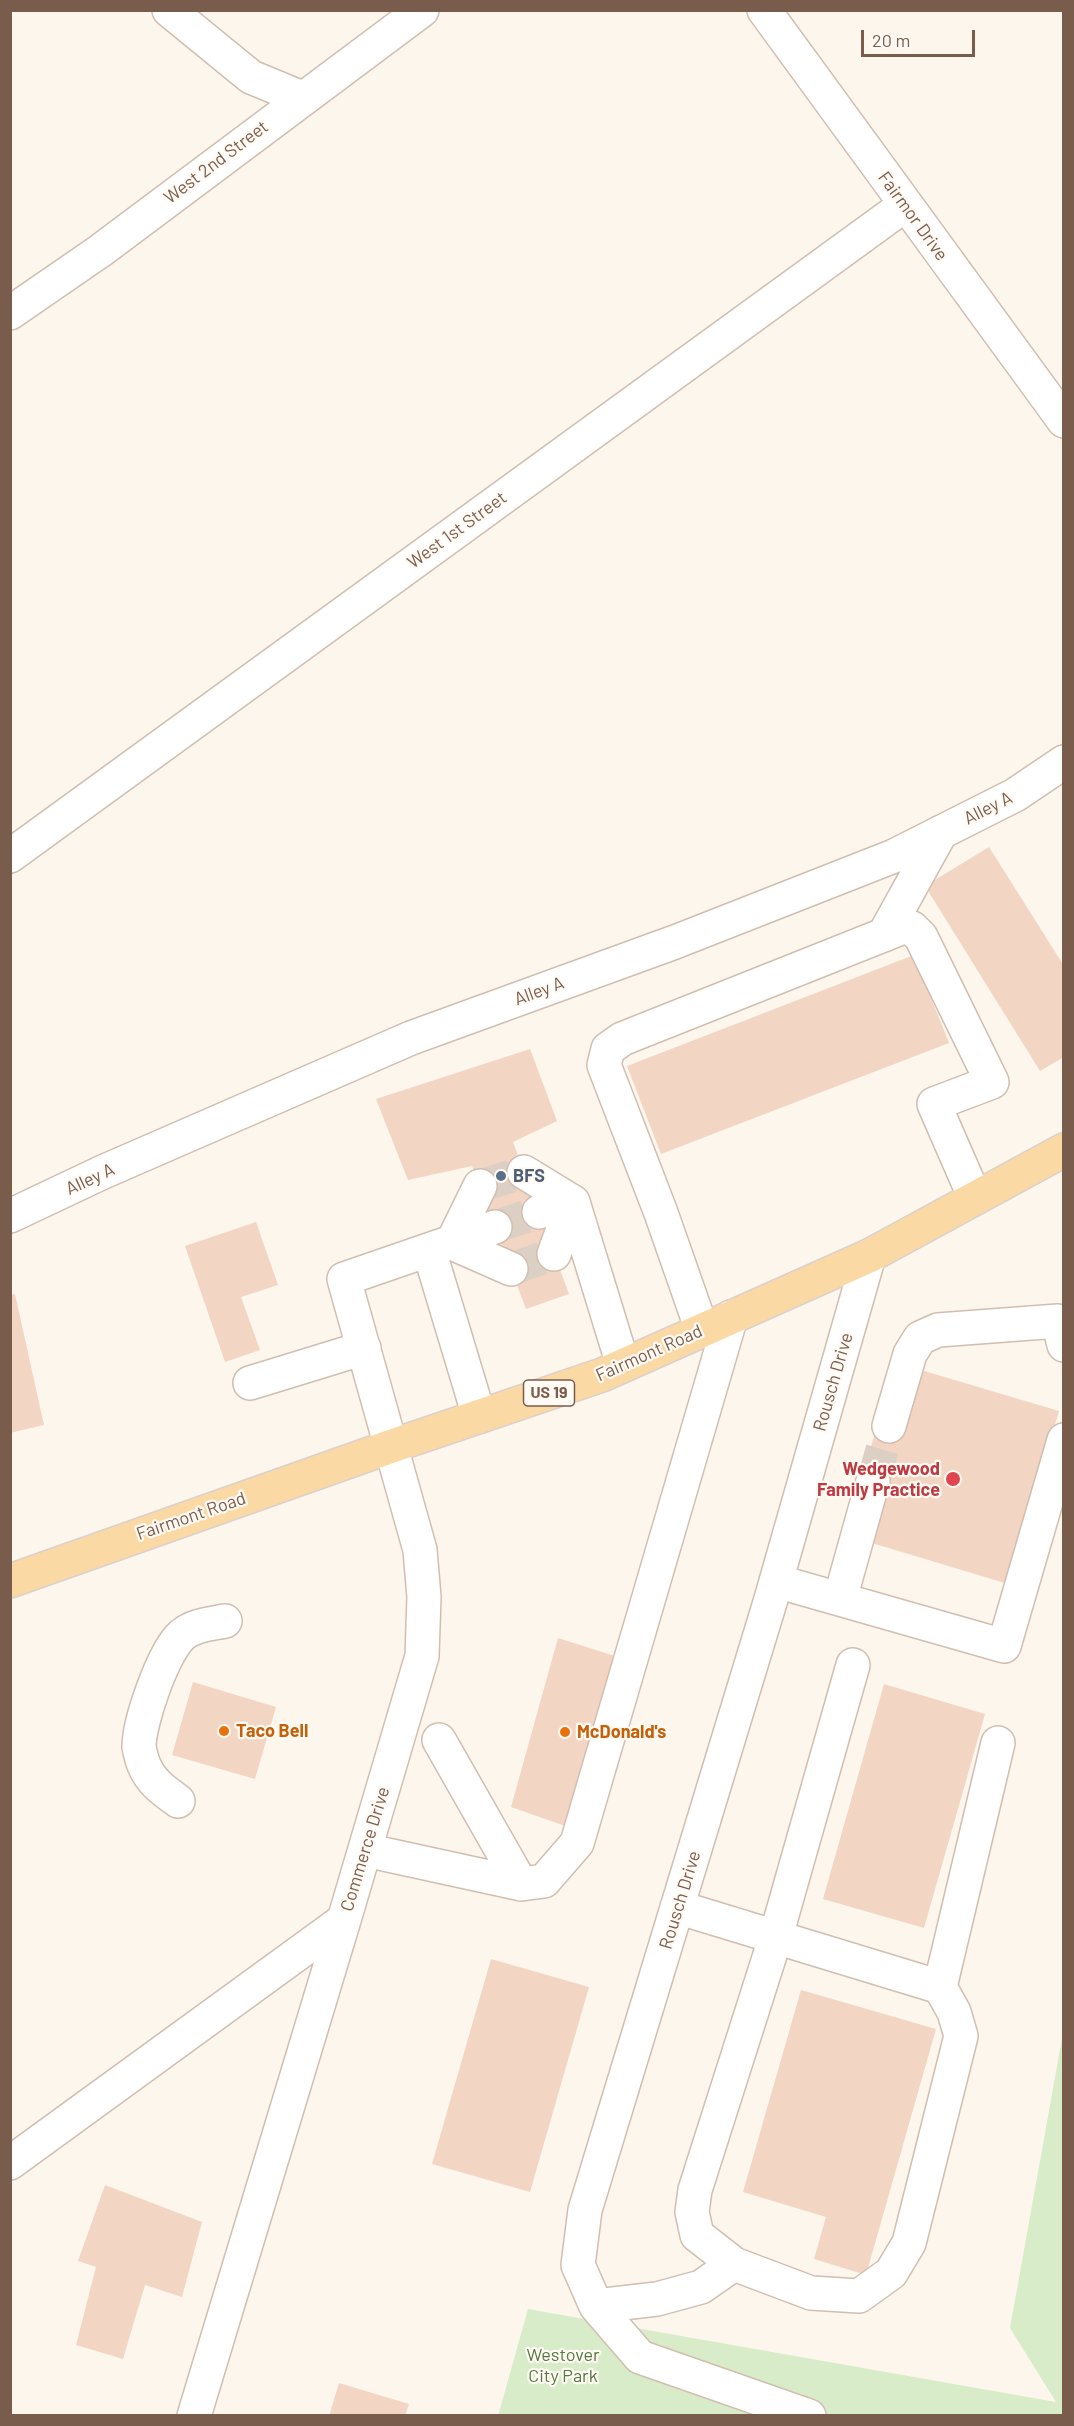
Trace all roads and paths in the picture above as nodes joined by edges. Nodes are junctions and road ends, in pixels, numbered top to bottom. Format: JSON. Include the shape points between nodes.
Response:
{"nodes":[{"id":1,"x":169,"y":10,"type":"edge"},
{"id":2,"x":422,"y":10,"type":"edge"},
{"id":3,"x":764,"y":10,"type":"edge"},
{"id":4,"x":302,"y":98,"type":"junction"},
{"id":5,"x":905,"y":205,"type":"junction"},
{"id":6,"x":10,"y":313,"type":"edge"},
{"id":7,"x":1064,"y":421,"type":"edge"},
{"id":8,"x":1064,"y":762,"type":"edge"},
{"id":9,"x":941,"y":832,"type":"junction"},
{"id":10,"x":10,"y":856,"type":"edge"},
{"id":11,"x":884,"y":935,"type":"junction"},
{"id":12,"x":1064,"y":1150,"type":"edge"},
{"id":13,"x":524,"y":1172,"type":"dead end"},
{"id":14,"x":480,"y":1186,"type":"tunnel mouth"},
{"id":15,"x":975,"y":1198,"type":"junction"},
{"id":16,"x":573,"y":1202,"type":"junction"},
{"id":17,"x":538,"y":1212,"type":"tunnel mouth"},
{"id":18,"x":10,"y":1216,"type":"edge"},
{"id":19,"x":495,"y":1227,"type":"tunnel mouth"},
{"id":20,"x":441,"y":1246,"type":"junction"},
{"id":21,"x":554,"y":1254,"type":"dead end"},
{"id":22,"x":869,"y":1256,"type":"junction"},
{"id":23,"x":511,"y":1269,"type":"tunnel mouth"},
{"id":24,"x":731,"y":1317,"type":"junction"},
{"id":25,"x":702,"y":1330,"type":"junction"},
{"id":26,"x":1064,"y":1345,"type":"edge"},
{"id":27,"x":364,"y":1348,"type":"junction"},
{"id":28,"x":623,"y":1365,"type":"junction"},
{"id":29,"x":250,"y":1383,"type":"dead end"},
{"id":30,"x":479,"y":1416,"type":"junction"},
{"id":31,"x":889,"y":1426,"type":"tunnel mouth"},
{"id":32,"x":1064,"y":1440,"type":"edge"},
{"id":33,"x":392,"y":1446,"type":"junction"},
{"id":34,"x":873,"y":1480,"type":"tunnel mouth"},
{"id":35,"x":10,"y":1581,"type":"edge"},
{"id":36,"x":777,"y":1581,"type":"junction"},
{"id":37,"x":840,"y":1599,"type":"junction"},
{"id":38,"x":225,"y":1621,"type":"dead end"},
{"id":39,"x":853,"y":1665,"type":"dead end"},
{"id":40,"x":439,"y":1740,"type":"dead end"},
{"id":41,"x":998,"y":1743,"type":"dead end"},
{"id":42,"x":178,"y":1801,"type":"dead end"},
{"id":43,"x":364,"y":1850,"type":"junction"},
{"id":44,"x":521,"y":1884,"type":"junction"},
{"id":45,"x":677,"y":1906,"type":"junction"},
{"id":46,"x":344,"y":1920,"type":"junction"},
{"id":47,"x":776,"y":1936,"type":"junction"},
{"id":48,"x":940,"y":1987,"type":"junction"},
{"id":49,"x":10,"y":2163,"type":"edge"},
{"id":50,"x":734,"y":2264,"type":"junction"},
{"id":51,"x":596,"y":2306,"type":"junction"},
{"id":52,"x":194,"y":2415,"type":"edge"},
{"id":53,"x":809,"y":2415,"type":"edge"}],
"edges":[{"from":1,"to":4,"type":"street","via":[[251,77]]},
{"from":2,"to":4,"type":"street","name":"West 2nd Street"},
{"from":3,"to":5,"type":"street","name":"Fairmor Drive"},
{"from":4,"to":6,"type":"street","name":"West 2nd Street","via":[[100,251]]},
{"from":5,"to":7,"type":"street","name":"Fairmor Drive"},
{"from":5,"to":10,"type":"street","name":"West 1st Street"},
{"from":8,"to":9,"type":"street","name":"Alley A","via":[[1015,795]]},
{"from":9,"to":11,"type":"street"},
{"from":9,"to":18,"type":"street","name":"Alley A","via":[[894,856],[686,938],[411,1038]]},
{"from":11,"to":15,"type":"street","via":[[912,928],[921,937],[992,1082],[934,1104]]},
{"from":11,"to":25,"type":"street","via":[[622,1039],[608,1049],[604,1065],[662,1213]]},
{"from":12,"to":15,"type":"main road","name":"Fairmont Road","number":"US 19"},
{"from":13,"to":16,"type":"street"},
{"from":14,"to":20,"type":"street"},
{"from":15,"to":22,"type":"main road","name":"Fairmont Road","number":"US 19"},
{"from":16,"to":17,"type":"street"},
{"from":16,"to":21,"type":"street"},
{"from":16,"to":28,"type":"street"},
{"from":19,"to":20,"type":"street"},
{"from":20,"to":23,"type":"street"},
{"from":20,"to":27,"type":"street","name":"Commerce Drive","via":[[344,1279]]},
{"from":20,"to":30,"type":"street"},
{"from":22,"to":24,"type":"main road","name":"Fairmont Road","number":"US 19"},
{"from":22,"to":36,"type":"street","name":"Rousch Drive"},
{"from":24,"to":25,"type":"main road","name":"Fairmont Road","number":"US 19"},
{"from":24,"to":44,"type":"street","via":[[577,1843],[544,1881]]},
{"from":25,"to":28,"type":"main road","name":"Fairmont Road","number":"US 19"},
{"from":26,"to":31,"type":"street","via":[[1058,1321],[938,1330],[920,1338],[910,1354]]},
{"from":27,"to":29,"type":"street"},
{"from":27,"to":33,"type":"street","name":"Commerce Drive"},
{"from":28,"to":30,"type":"main road","name":"Fairmont Road","number":"US 19"},
{"from":30,"to":33,"type":"main road","name":"Fairmont Road","number":"US 19"},
{"from":32,"to":37,"type":"street","via":[[1004,1646]]},
{"from":33,"to":35,"type":"main road","name":"Fairmont Road","number":"US 19"},
{"from":33,"to":43,"type":"street","name":"Commerce Drive","via":[[420,1550],[423,1656]]},
{"from":34,"to":37,"type":"street"},
{"from":36,"to":37,"type":"street"},
{"from":36,"to":45,"type":"street","name":"Rousch Drive"},
{"from":38,"to":42,"type":"street","via":[[198,1625],[181,1636],[160,1671],[147,1708],[139,1747],[145,1766],[153,1783]]},
{"from":39,"to":47,"type":"street"},
{"from":40,"to":44,"type":"street"},
{"from":41,"to":48,"type":"street"},
{"from":43,"to":44,"type":"street"},
{"from":43,"to":46,"type":"street","name":"Commerce Drive"},
{"from":45,"to":47,"type":"street"},
{"from":45,"to":51,"type":"street","name":"Rousch Drive","via":[[585,2211],[578,2265]]},
{"from":46,"to":49,"type":"street","name":"Commerce Drive"},
{"from":46,"to":52,"type":"street"},
{"from":47,"to":48,"type":"street"},
{"from":47,"to":50,"type":"street","via":[[695,2190],[692,2212],[698,2235]]},
{"from":48,"to":50,"type":"street","via":[[954,2012],[961,2036],[909,2243],[891,2273],[859,2296],[811,2293]]},
{"from":50,"to":51,"type":"street","via":[[701,2287],[657,2299]]},
{"from":51,"to":53,"type":"street","name":"Rousch Drive","via":[[640,2357]]}]}
